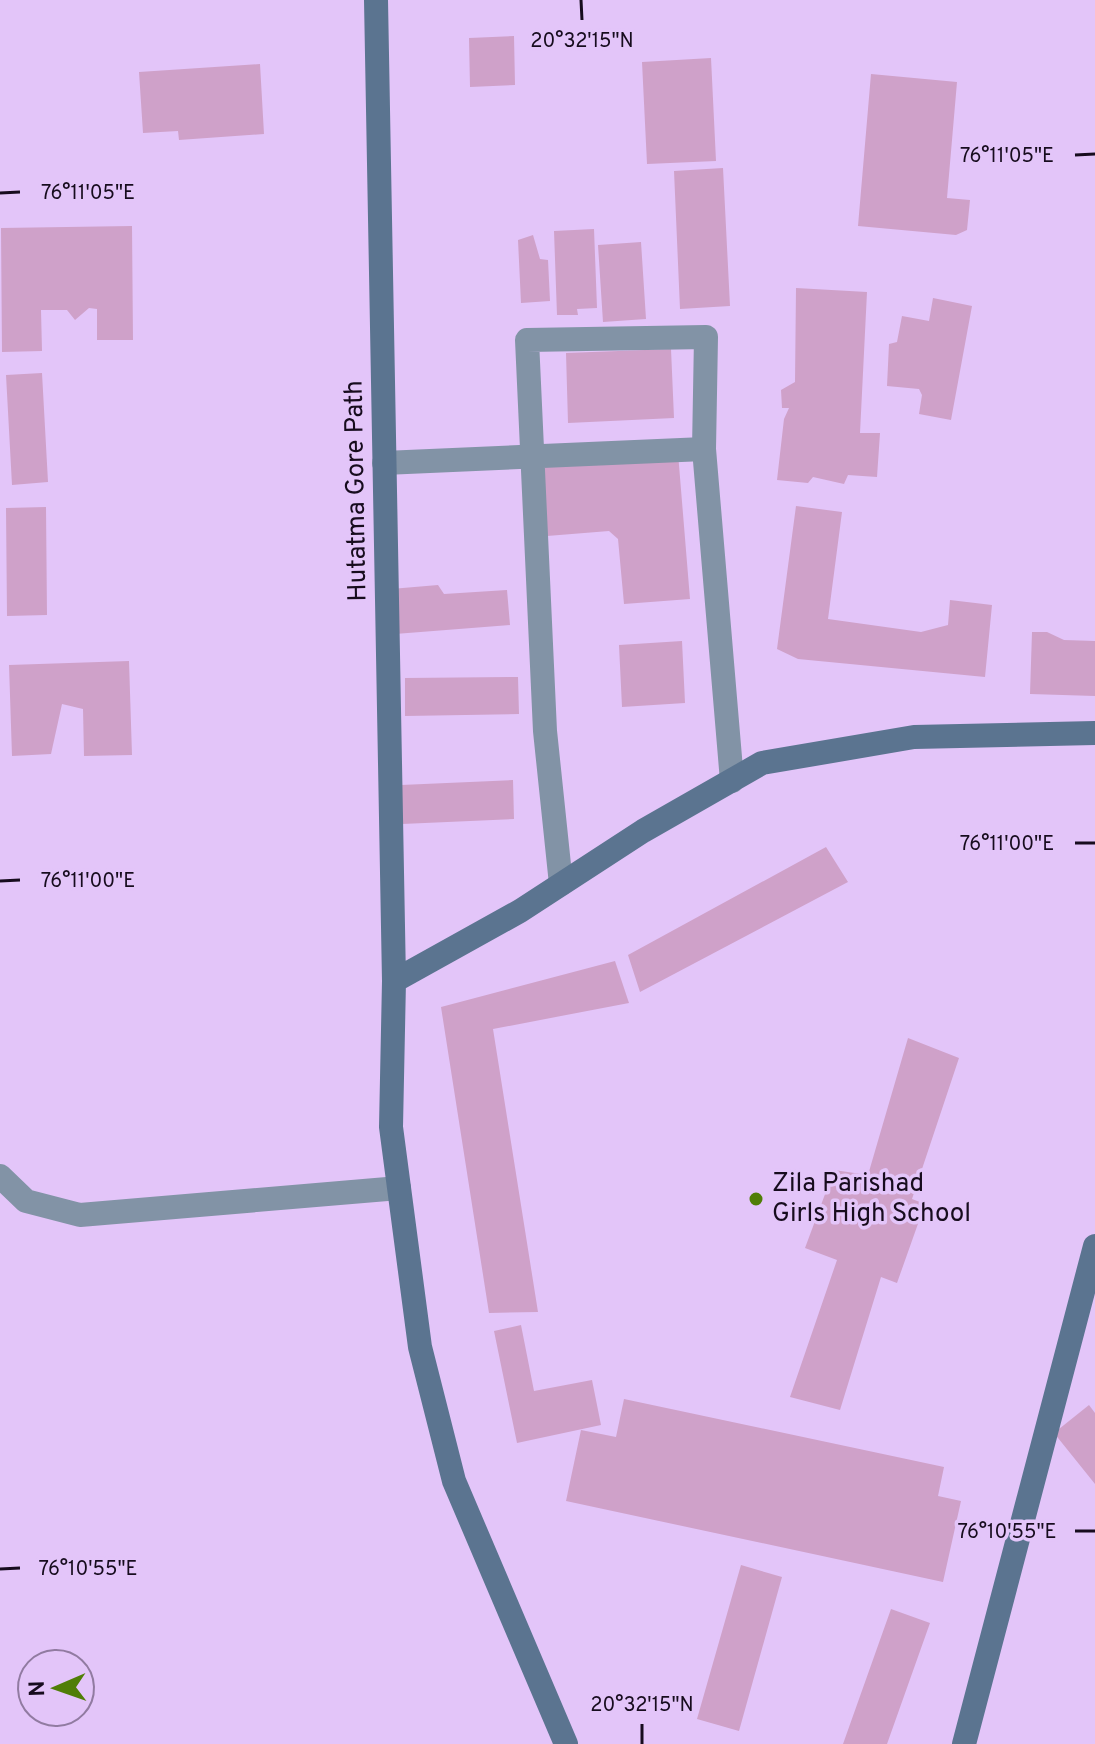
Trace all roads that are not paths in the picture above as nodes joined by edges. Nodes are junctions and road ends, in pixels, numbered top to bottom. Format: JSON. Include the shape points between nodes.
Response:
{"nodes":[{"id":1,"x":376,"y":0,"type":"edge"},
{"id":2,"x":704,"y":449,"type":"junction"},
{"id":3,"x":533,"y":455,"type":"junction"},
{"id":4,"x":384,"y":463,"type":"junction"},
{"id":5,"x":1095,"y":733,"type":"edge"},
{"id":6,"x":732,"y":781,"type":"junction"},
{"id":7,"x":561,"y":884,"type":"junction"},
{"id":8,"x":394,"y":981,"type":"junction"},
{"id":9,"x":0,"y":1176,"type":"edge"},
{"id":10,"x":399,"y":1188,"type":"junction"},
{"id":11,"x":1095,"y":1246,"type":"edge"},
{"id":12,"x":566,"y":1744,"type":"edge"},
{"id":13,"x":964,"y":1744,"type":"edge"}],
"edges":[{"from":1,"to":4,"type":"main road","name":"Hutatma Gore Path"},
{"from":2,"to":3,"type":"street"},
{"from":2,"to":3,"type":"street","via":[[706,337],[527,340]]},
{"from":2,"to":6,"type":"street"},
{"from":3,"to":4,"type":"street"},
{"from":3,"to":7,"type":"street","via":[[545,731]]},
{"from":4,"to":8,"type":"main road","name":"Hutatma Gore Path"},
{"from":5,"to":6,"type":"main road","via":[[914,737],[762,763]]},
{"from":6,"to":7,"type":"main road"},
{"from":7,"to":8,"type":"main road"},
{"from":8,"to":10,"type":"main road","name":"Hutatma Gore Path","via":[[391,1127]]},
{"from":9,"to":10,"type":"street","via":[[26,1201],[80,1215]]},
{"from":10,"to":12,"type":"main road","name":"Hutatma Gore Path","via":[[420,1347],[454,1481]]},
{"from":11,"to":13,"type":"main road"}]}
